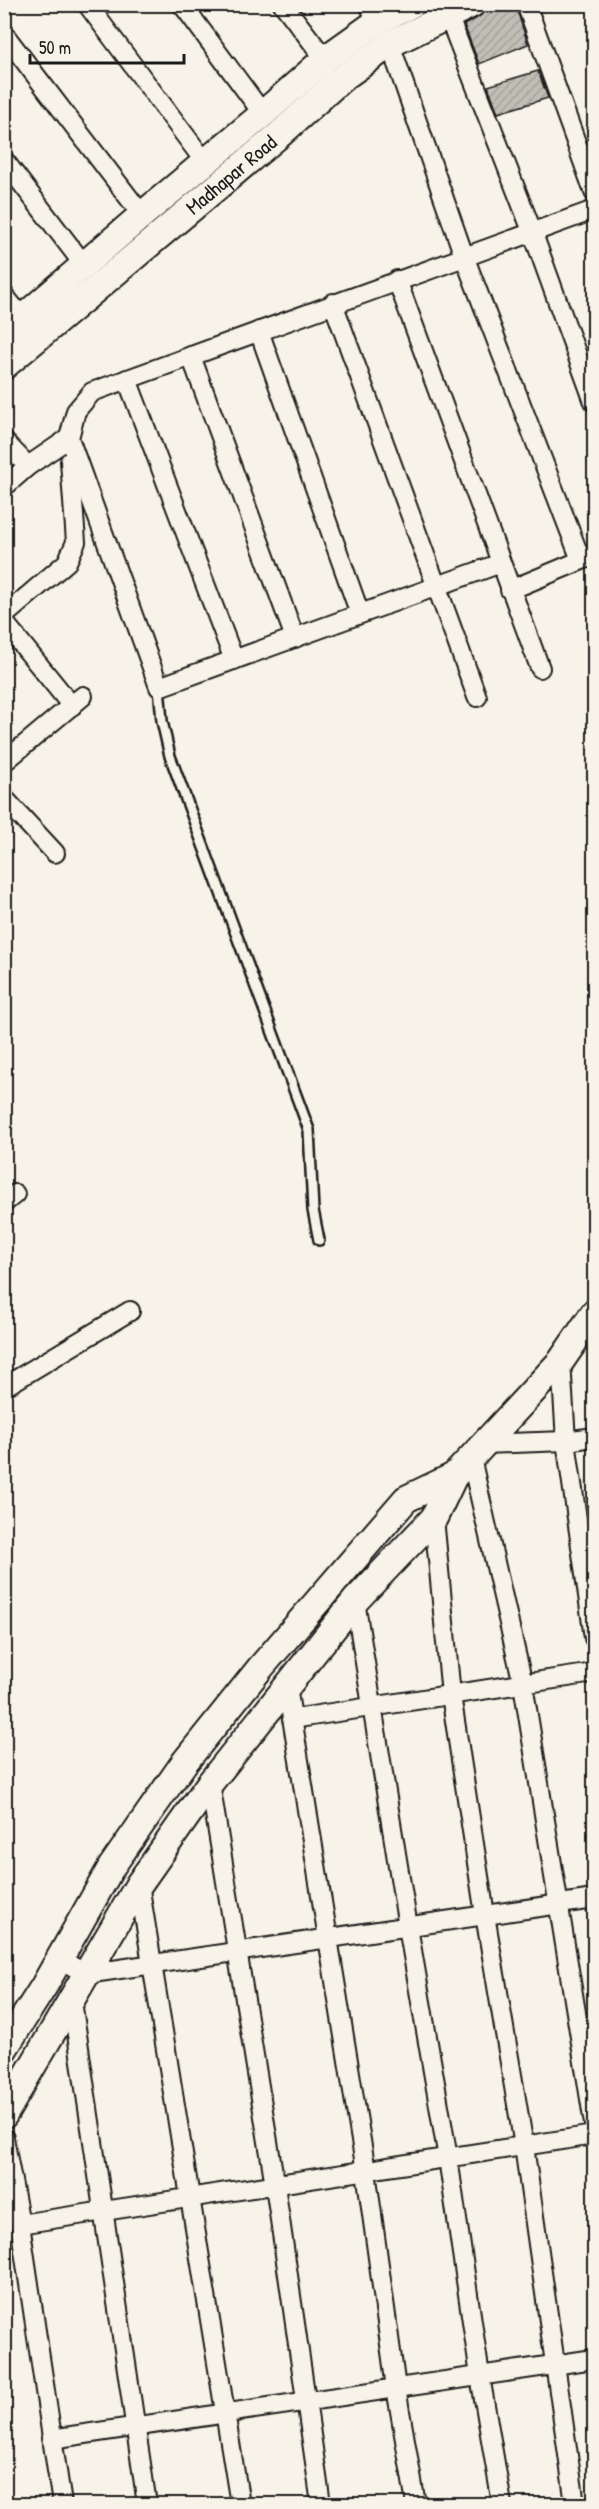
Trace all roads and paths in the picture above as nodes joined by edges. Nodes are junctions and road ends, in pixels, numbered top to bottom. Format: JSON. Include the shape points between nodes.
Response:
{"nodes":[{"id":1,"x":87,"y":4,"type":"edge"},
{"id":2,"x":182,"y":4,"type":"edge"},
{"id":3,"x":283,"y":4,"type":"edge"},
{"id":4,"x":412,"y":4,"type":"edge"},
{"id":5,"x":472,"y":4,"type":"edge"},
{"id":6,"x":526,"y":4,"type":"edge"},
{"id":7,"x":373,"y":13,"type":"edge"},
{"id":8,"x":448,"y":15,"type":"junction"},
{"id":9,"x":4,"y":34,"type":"edge"},
{"id":10,"x":390,"y":44,"type":"junction"},
{"id":11,"x":325,"y":59,"type":"junction"},
{"id":12,"x":263,"y":114,"type":"junction"},
{"id":13,"x":4,"y":160,"type":"edge"},
{"id":14,"x":205,"y":162,"type":"junction"},
{"id":15,"x":594,"y":192,"type":"edge"},
{"id":16,"x":594,"y":210,"type":"edge"},
{"id":17,"x":142,"y":214,"type":"junction"},
{"id":18,"x":532,"y":231,"type":"junction"},
{"id":19,"x":464,"y":256,"type":"junction"},
{"id":20,"x":84,"y":266,"type":"junction"},
{"id":21,"x":398,"y":280,"type":"junction"},
{"id":22,"x":4,"y":295,"type":"edge"},
{"id":23,"x":333,"y":303,"type":"junction"},
{"id":24,"x":14,"y":327,"type":"edge"},
{"id":25,"x":259,"y":331,"type":"junction"},
{"id":26,"x":191,"y":356,"type":"junction"},
{"id":27,"x":4,"y":366,"type":"edge"},
{"id":28,"x":127,"y":379,"type":"junction"},
{"id":29,"x":594,"y":402,"type":"edge"},
{"id":30,"x":69,"y":438,"type":"junction"},
{"id":31,"x":4,"y":441,"type":"edge"},
{"id":32,"x":28,"y":466,"type":"junction"},
{"id":33,"x":4,"y":487,"type":"edge"},
{"id":34,"x":588,"y":558,"type":"edge"},
{"id":35,"x":501,"y":563,"type":"junction"},
{"id":36,"x":436,"y":587,"type":"junction"},
{"id":37,"x":510,"y":590,"type":"junction"},
{"id":38,"x":360,"y":614,"type":"junction"},
{"id":39,"x":4,"y":616,"type":"edge"},
{"id":40,"x":4,"y":622,"type":"edge"},
{"id":41,"x":295,"y":638,"type":"junction"},
{"id":42,"x":234,"y":660,"type":"junction"},
{"id":43,"x":540,"y":668,"type":"dead end"},
{"id":44,"x":159,"y":687,"type":"junction"},
{"id":45,"x":477,"y":697,"type":"dead end"},
{"id":46,"x":4,"y":762,"type":"edge"},
{"id":47,"x":4,"y":798,"type":"edge"},
{"id":48,"x":55,"y":853,"type":"dead end"},
{"id":49,"x":320,"y":1239,"type":"dead end"},
{"id":50,"x":130,"y":1311,"type":"dead end"},
{"id":51,"x":594,"y":1313,"type":"edge"},
{"id":52,"x":561,"y":1362,"type":"junction"},
{"id":53,"x":4,"y":1387,"type":"edge"},
{"id":54,"x":594,"y":1437,"type":"edge"},
{"id":55,"x":566,"y":1441,"type":"junction"},
{"id":56,"x":470,"y":1459,"type":"junction"},
{"id":57,"x":434,"y":1518,"type":"junction"},
{"id":58,"x":355,"y":1601,"type":"junction"},
{"id":59,"x":594,"y":1638,"type":"edge"},
{"id":60,"x":594,"y":1673,"type":"edge"},
{"id":61,"x":523,"y":1684,"type":"junction"},
{"id":62,"x":287,"y":1687,"type":"junction"},
{"id":63,"x":452,"y":1695,"type":"junction"},
{"id":64,"x":372,"y":1707,"type":"junction"},
{"id":65,"x":292,"y":1719,"type":"junction"},
{"id":66,"x":210,"y":1783,"type":"junction"},
{"id":67,"x":139,"y":1884,"type":"junction"},
{"id":68,"x":594,"y":1899,"type":"edge"},
{"id":69,"x":557,"y":1904,"type":"junction"},
{"id":70,"x":485,"y":1915,"type":"junction"},
{"id":71,"x":408,"y":1927,"type":"junction"},
{"id":72,"x":326,"y":1940,"type":"junction"},
{"id":73,"x":236,"y":1953,"type":"junction"},
{"id":74,"x":58,"y":1958,"type":"junction"},
{"id":75,"x":153,"y":1966,"type":"junction"},
{"id":76,"x":86,"y":1974,"type":"junction"},
{"id":77,"x":72,"y":2001,"type":"junction"},
{"id":78,"x":4,"y":2049,"type":"edge"},
{"id":79,"x":4,"y":2115,"type":"edge"},
{"id":80,"x":594,"y":2124,"type":"edge"},
{"id":81,"x":594,"y":2135,"type":"edge"},
{"id":82,"x":4,"y":2138,"type":"edge"},
{"id":83,"x":524,"y":2146,"type":"junction"},
{"id":84,"x":448,"y":2158,"type":"junction"},
{"id":85,"x":366,"y":2170,"type":"junction"},
{"id":86,"x":275,"y":2184,"type":"junction"},
{"id":87,"x":190,"y":2198,"type":"junction"},
{"id":88,"x":102,"y":2211,"type":"junction"},
{"id":89,"x":20,"y":2224,"type":"junction"},
{"id":90,"x":594,"y":2359,"type":"edge"},
{"id":91,"x":554,"y":2365,"type":"junction"},
{"id":92,"x":480,"y":2376,"type":"junction"},
{"id":93,"x":396,"y":2388,"type":"junction"},
{"id":94,"x":305,"y":2402,"type":"junction"},
{"id":95,"x":225,"y":2414,"type":"junction"},
{"id":96,"x":134,"y":2428,"type":"junction"},
{"id":97,"x":51,"y":2439,"type":"junction"},
{"id":98,"x":62,"y":2505,"type":"edge"},
{"id":99,"x":147,"y":2505,"type":"edge"},
{"id":100,"x":240,"y":2505,"type":"edge"},
{"id":101,"x":321,"y":2505,"type":"edge"},
{"id":102,"x":416,"y":2505,"type":"edge"},
{"id":103,"x":502,"y":2505,"type":"edge"},
{"id":104,"x":575,"y":2505,"type":"edge"}],
"edges":[{"from":1,"to":14,"type":"street"},
{"from":2,"to":12,"type":"street"},
{"from":3,"to":11,"type":"street"},
{"from":4,"to":7,"type":"street","name":"Madhapar Road"},
{"from":5,"to":8,"type":"street","name":"Madhapar Road"},
{"from":6,"to":15,"type":"street"},
{"from":7,"to":11,"type":"street","name":"Madhapar Road"},
{"from":8,"to":10,"type":"street","name":"Madhapar Road"},
{"from":8,"to":18,"type":"street"},
{"from":9,"to":17,"type":"street"},
{"from":10,"to":19,"type":"street"},
{"from":10,"to":27,"type":"street","name":"Madhapar Road","via":[[341,79]]},
{"from":11,"to":12,"type":"street","name":"Madhapar Road"},
{"from":12,"to":14,"type":"street","name":"Madhapar Road"},
{"from":13,"to":20,"type":"street"},
{"from":14,"to":17,"type":"street","name":"Madhapar Road"},
{"from":16,"to":18,"type":"street"},
{"from":17,"to":20,"type":"street","name":"Madhapar Road"},
{"from":18,"to":19,"type":"street"},
{"from":18,"to":29,"type":"street"},
{"from":19,"to":21,"type":"street"},
{"from":19,"to":34,"type":"street"},
{"from":20,"to":24,"type":"street","name":"Madhapar Road"},
{"from":21,"to":23,"type":"street"},
{"from":21,"to":35,"type":"street"},
{"from":22,"to":24,"type":"street"},
{"from":23,"to":25,"type":"street"},
{"from":23,"to":36,"type":"street"},
{"from":25,"to":26,"type":"street"},
{"from":25,"to":38,"type":"street"},
{"from":26,"to":28,"type":"street"},
{"from":26,"to":41,"type":"street"},
{"from":28,"to":30,"type":"street","via":[[93,392],[76,411]]},
{"from":28,"to":42,"type":"street"},
{"from":30,"to":32,"type":"street"},
{"from":30,"to":39,"type":"street","via":[[76,542],[67,562]]},
{"from":30,"to":44,"type":"street"},
{"from":31,"to":32,"type":"street"},
{"from":32,"to":33,"type":"street"},
{"from":34,"to":37,"type":"street"},
{"from":35,"to":36,"type":"street"},
{"from":35,"to":37,"type":"street"},
{"from":36,"to":38,"type":"street"},
{"from":36,"to":45,"type":"street"},
{"from":37,"to":43,"type":"street"},
{"from":38,"to":41,"type":"street"},
{"from":40,"to":46,"type":"street","via":[[77,701]]},
{"from":41,"to":42,"type":"street"},
{"from":42,"to":44,"type":"street"},
{"from":44,"to":49,"type":"lane","via":[[170,756],[309,1130],[313,1210]]},
{"from":47,"to":48,"type":"street"},
{"from":50,"to":53,"type":"street"},
{"from":51,"to":52,"type":"street"},
{"from":52,"to":55,"type":"street"},
{"from":52,"to":56,"type":"street"},
{"from":54,"to":55,"type":"street"},
{"from":55,"to":56,"type":"street"},
{"from":55,"to":59,"type":"street"},
{"from":56,"to":57,"type":"street"},
{"from":56,"to":61,"type":"street"},
{"from":56,"to":74,"type":"street","via":[[406,1499],[261,1667],[184,1763],[112,1866]]},
{"from":57,"to":58,"type":"street"},
{"from":57,"to":63,"type":"street"},
{"from":58,"to":62,"type":"street"},
{"from":58,"to":64,"type":"street"},
{"from":60,"to":61,"type":"street"},
{"from":61,"to":63,"type":"street"},
{"from":61,"to":69,"type":"street"},
{"from":62,"to":65,"type":"street"},
{"from":62,"to":66,"type":"street"},
{"from":63,"to":64,"type":"street"},
{"from":63,"to":70,"type":"street"},
{"from":64,"to":65,"type":"street"},
{"from":64,"to":71,"type":"street"},
{"from":65,"to":72,"type":"street"},
{"from":66,"to":67,"type":"street"},
{"from":66,"to":73,"type":"street"},
{"from":67,"to":75,"type":"street"},
{"from":67,"to":76,"type":"street"},
{"from":68,"to":69,"type":"street"},
{"from":69,"to":70,"type":"street"},
{"from":69,"to":80,"type":"street"},
{"from":70,"to":71,"type":"street"},
{"from":70,"to":83,"type":"street"},
{"from":71,"to":72,"type":"street"},
{"from":71,"to":84,"type":"street"},
{"from":72,"to":73,"type":"street"},
{"from":72,"to":85,"type":"street"},
{"from":73,"to":75,"type":"street"},
{"from":73,"to":86,"type":"street"},
{"from":74,"to":76,"type":"street"},
{"from":74,"to":78,"type":"street"},
{"from":75,"to":76,"type":"street"},
{"from":75,"to":87,"type":"street"},
{"from":76,"to":77,"type":"street"},
{"from":77,"to":79,"type":"street"},
{"from":77,"to":88,"type":"street"},
{"from":81,"to":83,"type":"street"},
{"from":82,"to":89,"type":"street"},
{"from":83,"to":84,"type":"street"},
{"from":83,"to":91,"type":"street"},
{"from":84,"to":85,"type":"street"},
{"from":84,"to":92,"type":"street"},
{"from":85,"to":86,"type":"street"},
{"from":85,"to":93,"type":"street"},
{"from":86,"to":87,"type":"street"},
{"from":86,"to":94,"type":"street"},
{"from":87,"to":88,"type":"street"},
{"from":87,"to":95,"type":"street"},
{"from":88,"to":89,"type":"street"},
{"from":88,"to":96,"type":"street"},
{"from":89,"to":97,"type":"street"},
{"from":90,"to":91,"type":"street"},
{"from":91,"to":92,"type":"street"},
{"from":91,"to":104,"type":"street"},
{"from":92,"to":93,"type":"street"},
{"from":92,"to":103,"type":"street"},
{"from":93,"to":94,"type":"street"},
{"from":93,"to":102,"type":"street"},
{"from":94,"to":95,"type":"street"},
{"from":94,"to":101,"type":"street"},
{"from":95,"to":96,"type":"street"},
{"from":95,"to":100,"type":"street"},
{"from":96,"to":97,"type":"street"},
{"from":96,"to":99,"type":"street"},
{"from":97,"to":98,"type":"street"}]}
